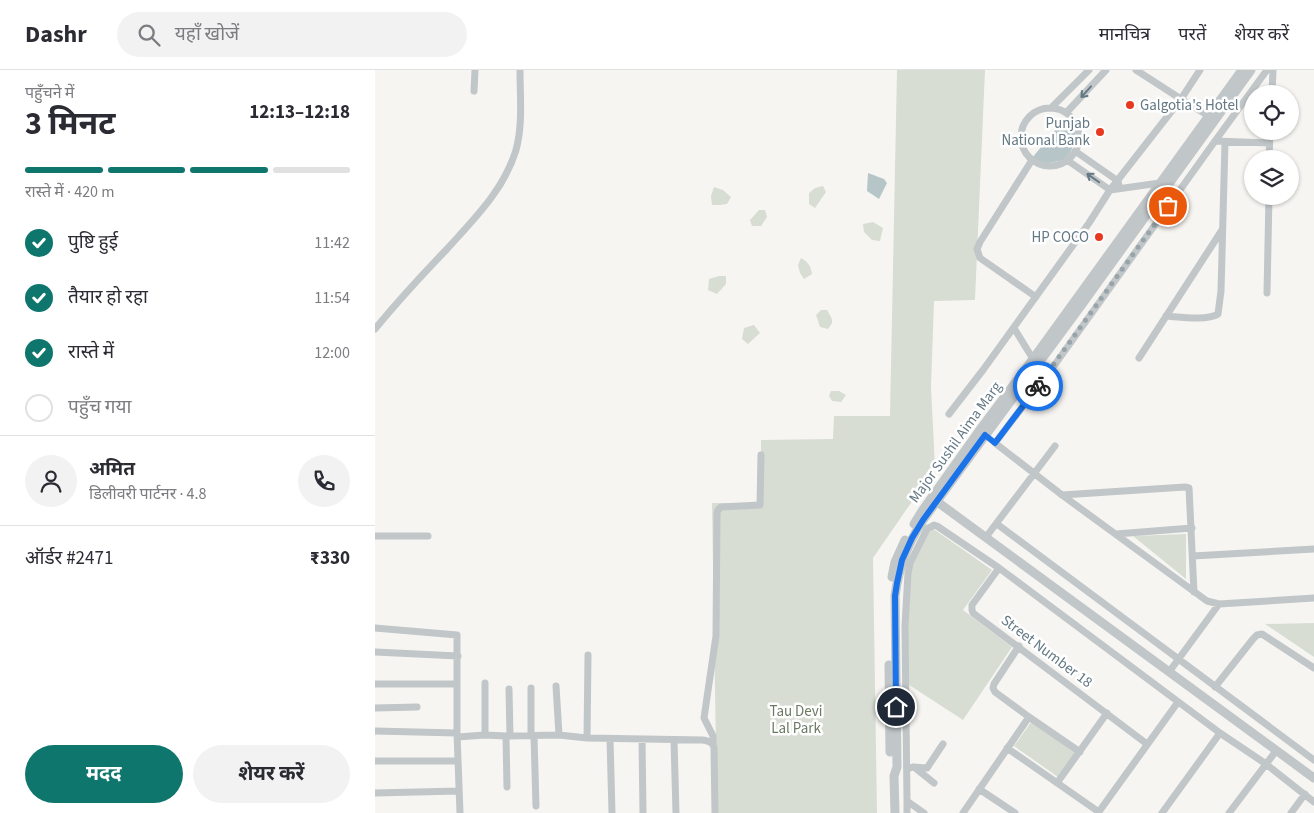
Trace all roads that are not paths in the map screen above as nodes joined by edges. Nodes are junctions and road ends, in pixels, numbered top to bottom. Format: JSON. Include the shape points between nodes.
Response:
{"nodes":[{"id":1,"x":475,"y":70,"type":"edge"},
{"id":2,"x":519,"y":70,"type":"edge"},
{"id":3,"x":1089,"y":70,"type":"edge"},
{"id":4,"x":1106,"y":70,"type":"edge"},
{"id":5,"x":1137,"y":70,"type":"edge"},
{"id":6,"x":1200,"y":70,"type":"edge"},
{"id":7,"x":1242,"y":70,"type":"edge"},
{"id":8,"x":1251,"y":70,"type":"edge"},
{"id":9,"x":1267,"y":70,"type":"edge"},
{"id":10,"x":1273,"y":70,"type":"edge"},
{"id":11,"x":1272,"y":85,"type":"edge"},
{"id":12,"x":474,"y":91,"type":"dead end"},
{"id":13,"x":1181,"y":100,"type":"junction"},
{"id":14,"x":1051,"y":108,"type":"junction"},
{"id":15,"x":1066,"y":113,"type":"junction"},
{"id":16,"x":1212,"y":118,"type":"junction"},
{"id":17,"x":1269,"y":140,"type":"edge"},
{"id":18,"x":1214,"y":142,"type":"junction"},
{"id":19,"x":1225,"y":142,"type":"junction"},
{"id":20,"x":1269,"y":144,"type":"junction"},
{"id":21,"x":1197,"y":145,"type":"junction"},
{"id":22,"x":1075,"y":150,"type":"junction"},
{"id":23,"x":1269,"y":150,"type":"edge"},
{"id":24,"x":1032,"y":160,"type":"junction"},
{"id":25,"x":1067,"y":160,"type":"junction"},
{"id":26,"x":1160,"y":183,"type":"junction"},
{"id":27,"x":1119,"y":185,"type":"junction"},
{"id":28,"x":1110,"y":190,"type":"junction"},
{"id":29,"x":1269,"y":205,"type":"edge"},
{"id":30,"x":1223,"y":230,"type":"junction"},
{"id":31,"x":1267,"y":293,"type":"dead end"},
{"id":32,"x":1036,"y":297,"type":"junction"},
{"id":33,"x":1166,"y":316,"type":"junction"},
{"id":34,"x":1014,"y":328,"type":"junction"},
{"id":35,"x":375,"y":329,"type":"edge"},
{"id":36,"x":1139,"y":358,"type":"dead end"},
{"id":37,"x":1033,"y":359,"type":"junction"},
{"id":38,"x":949,"y":414,"type":"dead end"},
{"id":39,"x":985,"y":435,"type":"junction"},
{"id":40,"x":995,"y":443,"type":"junction"},
{"id":41,"x":1055,"y":446,"type":"dead end"},
{"id":42,"x":761,"y":456,"type":"dead end"},
{"id":43,"x":1035,"y":473,"type":"junction"},
{"id":44,"x":1062,"y":495,"type":"junction"},
{"id":45,"x":934,"y":500,"type":"junction"},
{"id":46,"x":997,"y":524,"type":"junction"},
{"id":47,"x":1192,"y":528,"type":"junction"},
{"id":48,"x":1116,"y":534,"type":"junction"},
{"id":49,"x":375,"y":536,"type":"edge"},
{"id":50,"x":428,"y":536,"type":"dead end"},
{"id":51,"x":986,"y":537,"type":"junction"},
{"id":52,"x":1314,"y":549,"type":"edge"},
{"id":53,"x":1193,"y":556,"type":"junction"},
{"id":54,"x":999,"y":568,"type":"junction"},
{"id":55,"x":1194,"y":592,"type":"junction"},
{"id":56,"x":1314,"y":598,"type":"edge"},
{"id":57,"x":1219,"y":604,"type":"junction"},
{"id":58,"x":375,"y":628,"type":"edge"},
{"id":59,"x":1019,"y":646,"type":"junction"},
{"id":60,"x":375,"y":652,"type":"edge"},
{"id":61,"x":588,"y":655,"type":"dead end"},
{"id":62,"x":458,"y":656,"type":"junction"},
{"id":63,"x":1178,"y":659,"type":"junction"},
{"id":64,"x":1314,"y":668,"type":"edge"},
{"id":65,"x":1169,"y":672,"type":"junction"},
{"id":66,"x":485,"y":683,"type":"dead end"},
{"id":67,"x":375,"y":684,"type":"edge"},
{"id":68,"x":457,"y":684,"type":"junction"},
{"id":69,"x":557,"y":686,"type":"dead end"},
{"id":70,"x":1215,"y":687,"type":"junction"},
{"id":71,"x":531,"y":688,"type":"dead end"},
{"id":72,"x":509,"y":689,"type":"dead end"},
{"id":73,"x":1178,"y":702,"type":"junction"},
{"id":74,"x":417,"y":707,"type":"dead end"},
{"id":75,"x":375,"y":708,"type":"edge"},
{"id":76,"x":1107,"y":714,"type":"junction"},
{"id":77,"x":1029,"y":717,"type":"junction"},
{"id":78,"x":375,"y":731,"type":"edge"},
{"id":79,"x":1220,"y":733,"type":"junction"},
{"id":80,"x":457,"y":735,"type":"junction"},
{"id":81,"x":485,"y":735,"type":"junction"},
{"id":82,"x":559,"y":735,"type":"junction"},
{"id":83,"x":508,"y":736,"type":"junction"},
{"id":84,"x":533,"y":736,"type":"junction"},
{"id":85,"x":587,"y":738,"type":"junction"},
{"id":86,"x":610,"y":739,"type":"junction"},
{"id":87,"x":643,"y":740,"type":"junction"},
{"id":88,"x":674,"y":740,"type":"junction"},
{"id":89,"x":713,"y":744,"type":"junction"},
{"id":90,"x":943,"y":744,"type":"dead end"},
{"id":91,"x":1147,"y":744,"type":"junction"},
{"id":92,"x":1007,"y":748,"type":"junction"},
{"id":93,"x":1276,"y":751,"type":"junction"},
{"id":94,"x":1079,"y":752,"type":"junction"},
{"id":95,"x":1314,"y":760,"type":"edge"},
{"id":96,"x":375,"y":761,"type":"edge"},
{"id":97,"x":458,"y":761,"type":"junction"},
{"id":98,"x":1266,"y":764,"type":"junction"},
{"id":99,"x":910,"y":768,"type":"junction"},
{"id":100,"x":1314,"y":778,"type":"edge"},
{"id":101,"x":934,"y":783,"type":"dead end"},
{"id":102,"x":1057,"y":783,"type":"junction"},
{"id":103,"x":507,"y":787,"type":"dead end"},
{"id":104,"x":979,"y":789,"type":"junction"},
{"id":105,"x":459,"y":791,"type":"junction"},
{"id":106,"x":375,"y":792,"type":"edge"},
{"id":107,"x":1305,"y":794,"type":"junction"},
{"id":108,"x":907,"y":801,"type":"junction"},
{"id":109,"x":1314,"y":802,"type":"edge"},
{"id":110,"x":536,"y":806,"type":"dead end"},
{"id":111,"x":1099,"y":812,"type":"edge"},
{"id":112,"x":459,"y":813,"type":"edge"},
{"id":113,"x":612,"y":813,"type":"edge"},
{"id":114,"x":643,"y":813,"type":"edge"},
{"id":115,"x":676,"y":813,"type":"edge"},
{"id":116,"x":715,"y":813,"type":"edge"},
{"id":117,"x":895,"y":813,"type":"edge"},
{"id":118,"x":907,"y":813,"type":"edge"},
{"id":119,"x":923,"y":813,"type":"edge"},
{"id":120,"x":963,"y":813,"type":"edge"},
{"id":121,"x":1015,"y":813,"type":"edge"},
{"id":122,"x":1162,"y":813,"type":"edge"},
{"id":123,"x":1229,"y":813,"type":"edge"},
{"id":124,"x":1291,"y":813,"type":"edge"}],
"edges":[{"from":1,"to":12,"type":"street"},
{"from":2,"to":35,"type":"street","via":[[519,134],[507,173],[486,206]]},
{"from":3,"to":14,"type":"street"},
{"from":4,"to":15,"type":"street","one_way":true},
{"from":5,"to":13,"type":"street"},
{"from":6,"to":13,"type":"street"},
{"from":7,"to":16,"type":"street","name":"Major Sushil Aima Marg"},
{"from":8,"to":16,"type":"street","name":"Major Sushil Aima Marg"},
{"from":9,"to":18,"type":"street"},
{"from":10,"to":11,"type":"street"},
{"from":13,"to":16,"type":"street"},
{"from":13,"to":27,"type":"street"},
{"from":14,"to":15,"type":"street"},
{"from":14,"to":24,"type":"street","via":[[1034,113],[1023,127],[1022,145]]},
{"from":15,"to":22,"type":"street","via":[[1077,126]]},
{"from":16,"to":21,"type":"street","name":"Major Sushil Aima Marg"},
{"from":16,"to":26,"type":"street","name":"Major Sushil Aima Marg"},
{"from":17,"to":20,"type":"street"},
{"from":18,"to":19,"type":"street"},
{"from":18,"to":21,"type":"street"},
{"from":18,"to":40,"type":"street"},
{"from":19,"to":20,"type":"street"},
{"from":19,"to":30,"type":"street"},
{"from":20,"to":23,"type":"street"},
{"from":21,"to":39,"type":"street","name":"Major Sushil Aima Marg"},
{"from":22,"to":25,"type":"street"},
{"from":22,"to":27,"type":"street"},
{"from":24,"to":25,"type":"street","via":[[1049,166]]},
{"from":24,"to":32,"type":"street","via":[[977,249],[980,258]]},
{"from":28,"to":25,"type":"street","one_way":true},
{"from":26,"to":27,"type":"street"},
{"from":26,"to":37,"type":"street","name":"Major Sushil Aima Marg"},
{"from":27,"to":28,"type":"street"},
{"from":28,"to":32,"type":"street"},
{"from":29,"to":31,"type":"street"},
{"from":30,"to":33,"type":"street"},
{"from":30,"to":33,"type":"street","via":[[1218,314],[1207,318]]},
{"from":32,"to":34,"type":"street"},
{"from":33,"to":36,"type":"street"},
{"from":34,"to":37,"type":"street"},
{"from":34,"to":38,"type":"street"},
{"from":37,"to":45,"type":"street","name":"Major Sushil Aima Marg","via":[[979,430]]},
{"from":39,"to":40,"type":"street"},
{"from":39,"to":45,"type":"street","name":"Major Sushil Aima Marg"},
{"from":40,"to":43,"type":"street"},
{"from":41,"to":43,"type":"street"},
{"from":42,"to":89,"type":"street","via":[[760,505],[721,507],[717,513],[716,631],[704,714],[714,738]]},
{"from":43,"to":44,"type":"street"},
{"from":43,"to":46,"type":"street"},
{"from":44,"to":47,"type":"street","via":[[1187,488],[1190,490]]},
{"from":44,"to":48,"type":"street"},
{"from":45,"to":51,"type":"street"},
{"from":45,"to":117,"type":"street","name":"Major Sushil Aima Marg","via":[[922,511],[899,551],[892,578],[889,716]]},
{"from":46,"to":51,"type":"street"},
{"from":46,"to":63,"type":"street"},
{"from":47,"to":48,"type":"street"},
{"from":47,"to":53,"type":"street"},
{"from":48,"to":55,"type":"street"},
{"from":49,"to":50,"type":"street"},
{"from":51,"to":65,"type":"street"},
{"from":52,"to":53,"type":"street"},
{"from":53,"to":55,"type":"street"},
{"from":54,"to":59,"type":"street","name":"Street Number 18","via":[[972,610]]},
{"from":54,"to":73,"type":"street"},
{"from":54,"to":99,"type":"street","via":[[934,525],[927,529],[910,563],[905,626]]},
{"from":55,"to":57,"type":"street","via":[[1207,602]]},
{"from":56,"to":57,"type":"street"},
{"from":57,"to":63,"type":"street"},
{"from":58,"to":62,"type":"street","via":[[456,634]]},
{"from":59,"to":76,"type":"street","name":"Street Number 18"},
{"from":59,"to":77,"type":"street","via":[[993,688]]},
{"from":60,"to":62,"type":"street"},
{"from":61,"to":85,"type":"street"},
{"from":62,"to":68,"type":"street"},
{"from":63,"to":65,"type":"street"},
{"from":63,"to":70,"type":"street"},
{"from":64,"to":70,"type":"street","via":[[1267,636],[1257,635]]},
{"from":65,"to":93,"type":"street"},
{"from":66,"to":81,"type":"street"},
{"from":67,"to":68,"type":"street"},
{"from":68,"to":80,"type":"street"},
{"from":69,"to":82,"type":"street"},
{"from":70,"to":95,"type":"street"},
{"from":71,"to":84,"type":"street"},
{"from":72,"to":83,"type":"street"},
{"from":73,"to":79,"type":"street"},
{"from":73,"to":91,"type":"street"},
{"from":74,"to":75,"type":"street"},
{"from":76,"to":91,"type":"street","name":"Street Number 18"},
{"from":76,"to":94,"type":"street"},
{"from":77,"to":92,"type":"street"},
{"from":77,"to":94,"type":"street"},
{"from":78,"to":80,"type":"street"},
{"from":79,"to":98,"type":"street"},
{"from":79,"to":122,"type":"street"},
{"from":80,"to":81,"type":"street"},
{"from":80,"to":97,"type":"street"},
{"from":81,"to":83,"type":"street"},
{"from":82,"to":84,"type":"street"},
{"from":82,"to":85,"type":"street"},
{"from":83,"to":84,"type":"street"},
{"from":83,"to":103,"type":"street"},
{"from":84,"to":110,"type":"street"},
{"from":85,"to":86,"type":"street"},
{"from":86,"to":87,"type":"street"},
{"from":86,"to":113,"type":"street"},
{"from":87,"to":88,"type":"street"},
{"from":87,"to":114,"type":"street"},
{"from":88,"to":89,"type":"street","via":[[703,740]]},
{"from":88,"to":115,"type":"street"},
{"from":89,"to":116,"type":"street"},
{"from":90,"to":99,"type":"street","via":[[929,766]]},
{"from":91,"to":111,"type":"street"},
{"from":92,"to":102,"type":"street"},
{"from":92,"to":104,"type":"street"},
{"from":93,"to":98,"type":"street"},
{"from":93,"to":100,"type":"street"},
{"from":94,"to":102,"type":"street"},
{"from":96,"to":97,"type":"street"},
{"from":97,"to":105,"type":"street"},
{"from":98,"to":107,"type":"street"},
{"from":98,"to":123,"type":"street"},
{"from":99,"to":101,"type":"street"},
{"from":99,"to":108,"type":"street"},
{"from":102,"to":111,"type":"street"},
{"from":104,"to":120,"type":"street"},
{"from":104,"to":121,"type":"street"},
{"from":105,"to":106,"type":"street"},
{"from":105,"to":112,"type":"street"},
{"from":107,"to":109,"type":"street"},
{"from":107,"to":124,"type":"street"},
{"from":108,"to":118,"type":"street"},
{"from":108,"to":119,"type":"street"}]}
